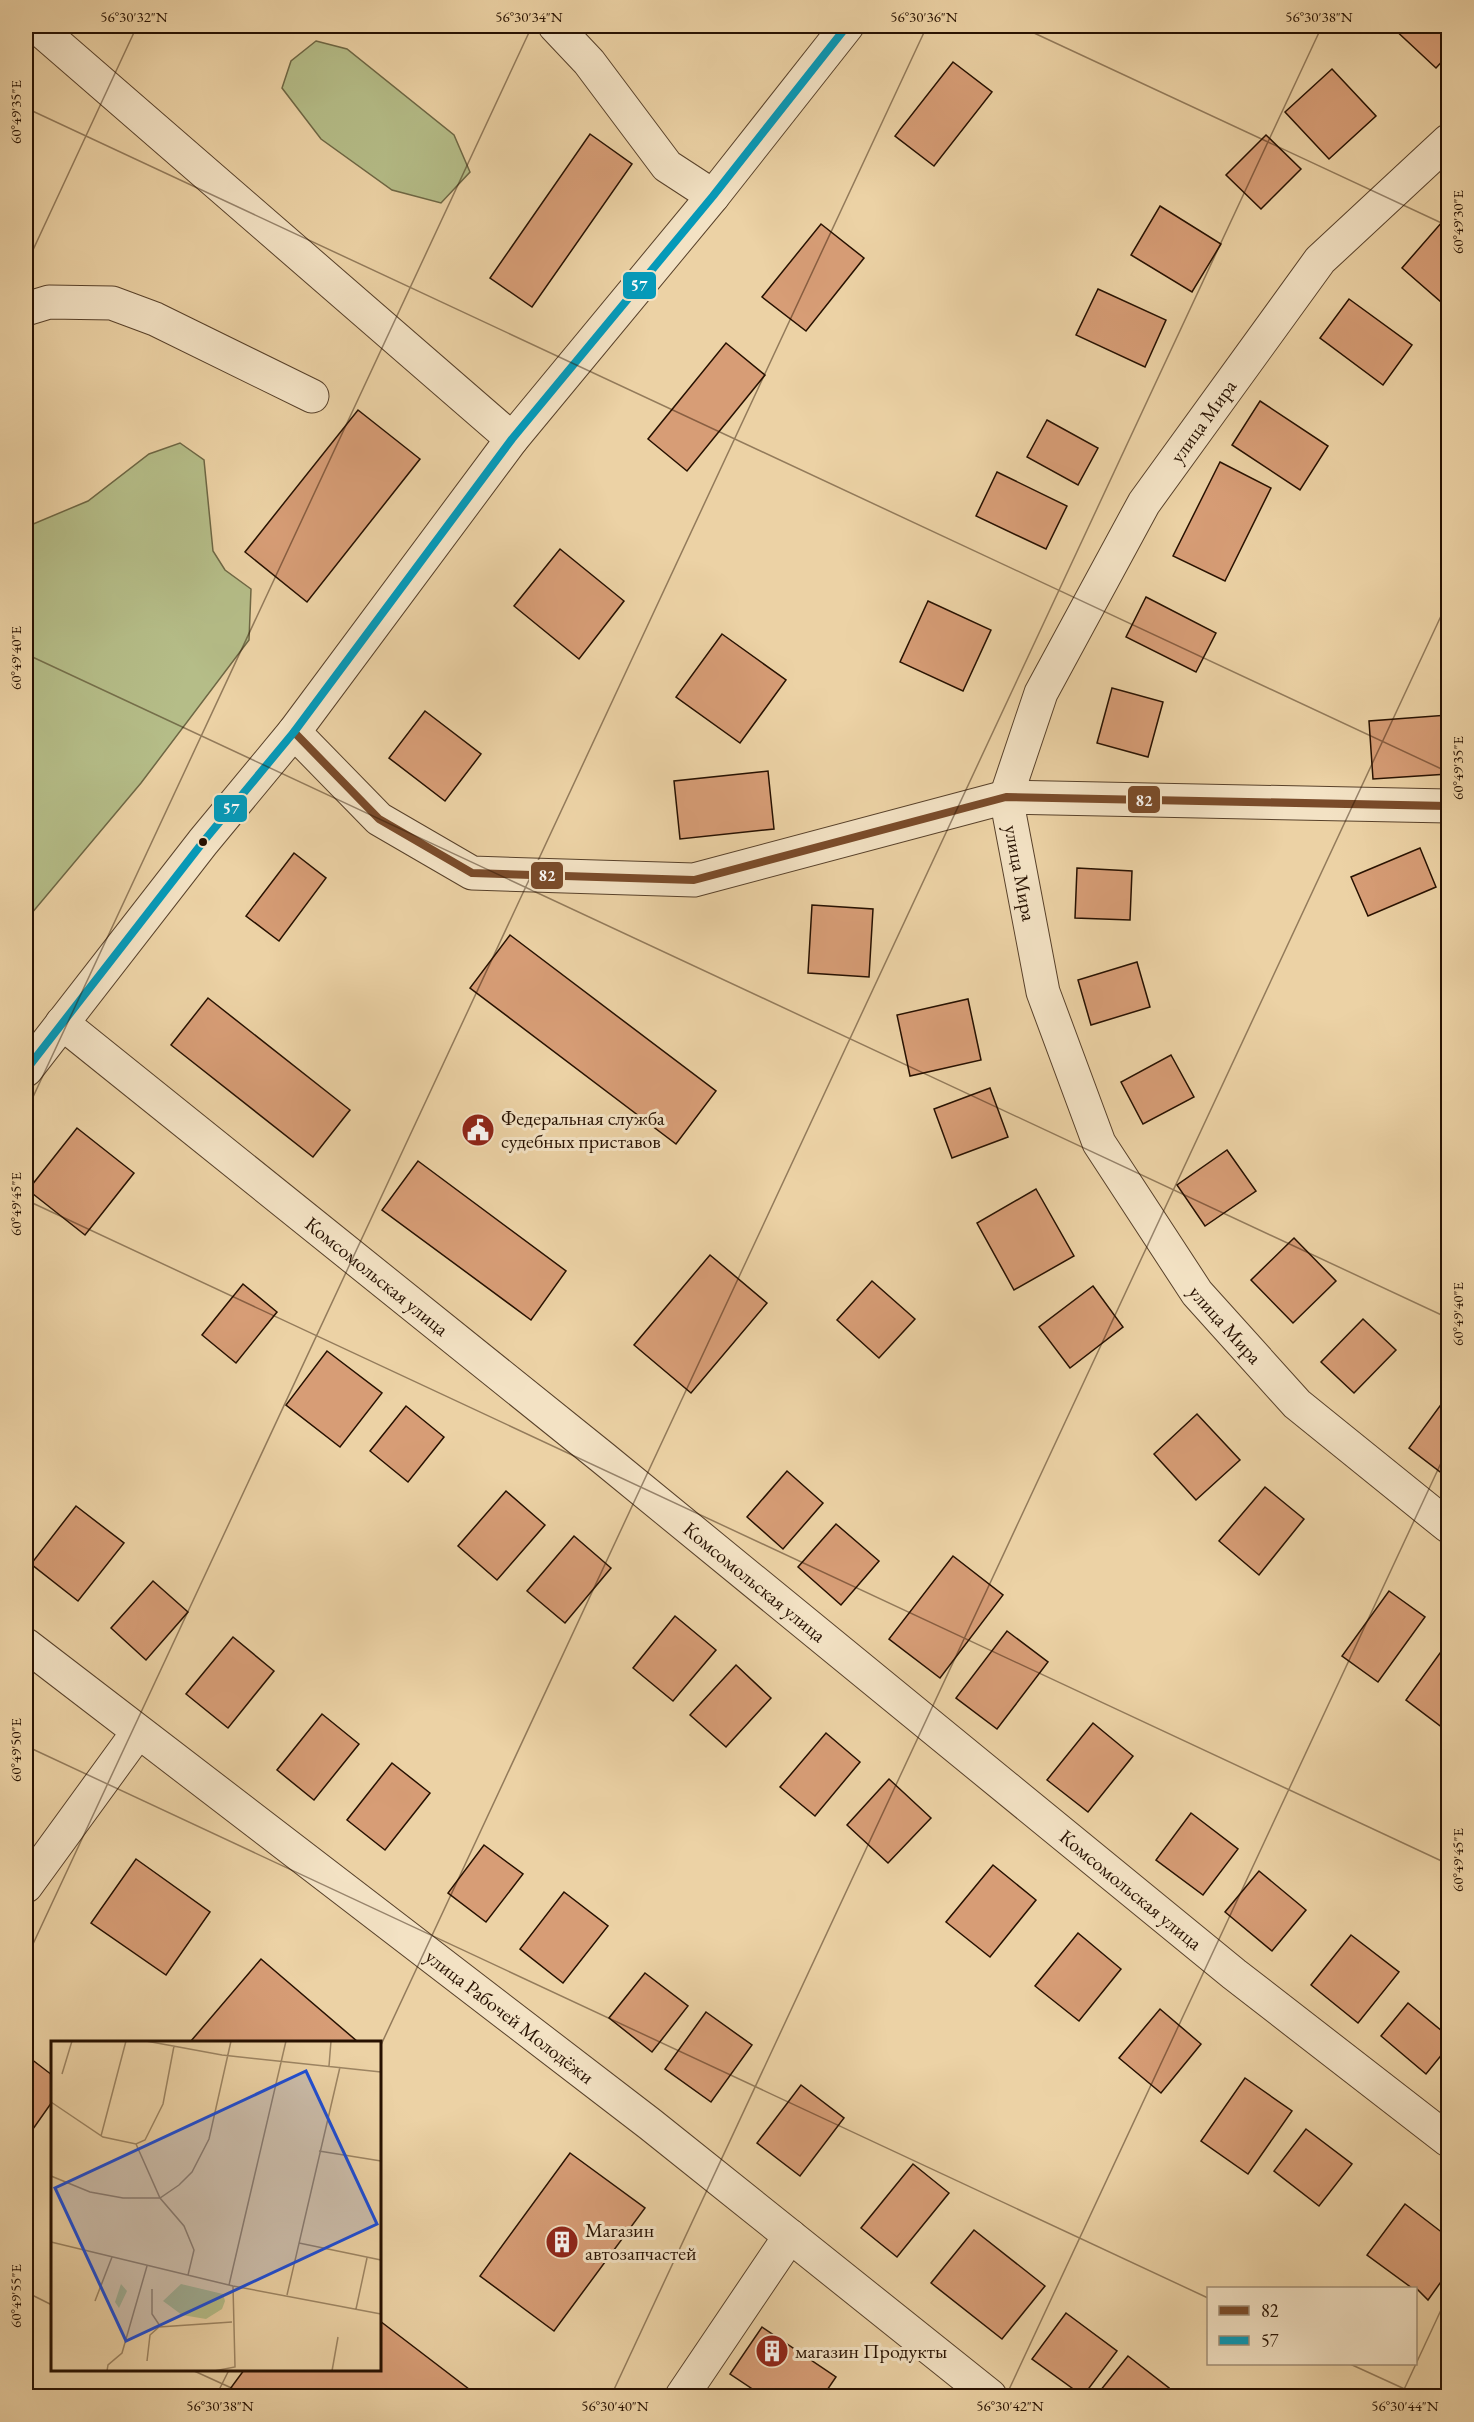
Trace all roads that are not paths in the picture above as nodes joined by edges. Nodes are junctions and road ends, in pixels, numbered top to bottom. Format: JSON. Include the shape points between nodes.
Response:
{"nodes":[{"id":1,"x":36,"y":26,"type":"edge"},
{"id":2,"x":555,"y":26,"type":"edge"},
{"id":3,"x":847,"y":26,"type":"edge"},
{"id":4,"x":1449,"y":141,"type":"edge"},
{"id":5,"x":713,"y":196,"type":"junction"},
{"id":6,"x":26,"y":309,"type":"edge"},
{"id":7,"x":312,"y":396,"type":"dead end"},
{"id":8,"x":512,"y":440,"type":"junction"},
{"id":9,"x":294,"y":732,"type":"junction"},
{"id":10,"x":1006,"y":797,"type":"junction"},
{"id":11,"x":1449,"y":806,"type":"edge"},
{"id":12,"x":62,"y":1023,"type":"junction"},
{"id":13,"x":29,"y":1056,"type":"edge"},
{"id":14,"x":1449,"y":1526,"type":"edge"},
{"id":15,"x":26,"y":1645,"type":"edge"},
{"id":16,"x":138,"y":1731,"type":"junction"},
{"id":17,"x":26,"y":1886,"type":"edge"},
{"id":18,"x":1449,"y":2140,"type":"edge"},
{"id":19,"x":790,"y":2236,"type":"junction"},
{"id":20,"x":682,"y":2397,"type":"edge"},
{"id":21,"x":990,"y":2397,"type":"edge"}],
"edges":[{"from":1,"to":8,"type":"street"},
{"from":2,"to":5,"type":"street","via":[[590,62],[667,166]]},
{"from":3,"to":5,"type":"street"},
{"from":4,"to":10,"type":"street","name":"улица Мира","via":[[1320,260],[1144,503],[1041,693]]},
{"from":5,"to":8,"type":"street"},
{"from":6,"to":7,"type":"street","via":[[49,302],[112,303],[155,319]]},
{"from":8,"to":9,"type":"street"},
{"from":9,"to":10,"type":"street","via":[[379,819],[472,873],[694,880]]},
{"from":9,"to":12,"type":"street"},
{"from":10,"to":11,"type":"street"},
{"from":10,"to":14,"type":"street","name":"улица Мира","via":[[1043,992],[1099,1143],[1197,1293],[1297,1404]]},
{"from":12,"to":13,"type":"street"},
{"from":12,"to":18,"type":"street","name":"Комсомольская улица","via":[[602,1457],[1234,1974]]},
{"from":15,"to":16,"type":"street","name":"улица Рабочей Молодёжи"},
{"from":16,"to":17,"type":"street"},
{"from":16,"to":19,"type":"street","name":"улица Рабочей Молодёжи"},
{"from":19,"to":20,"type":"street"},
{"from":19,"to":21,"type":"street","name":"улица Рабочей Молодёжи"}]}
